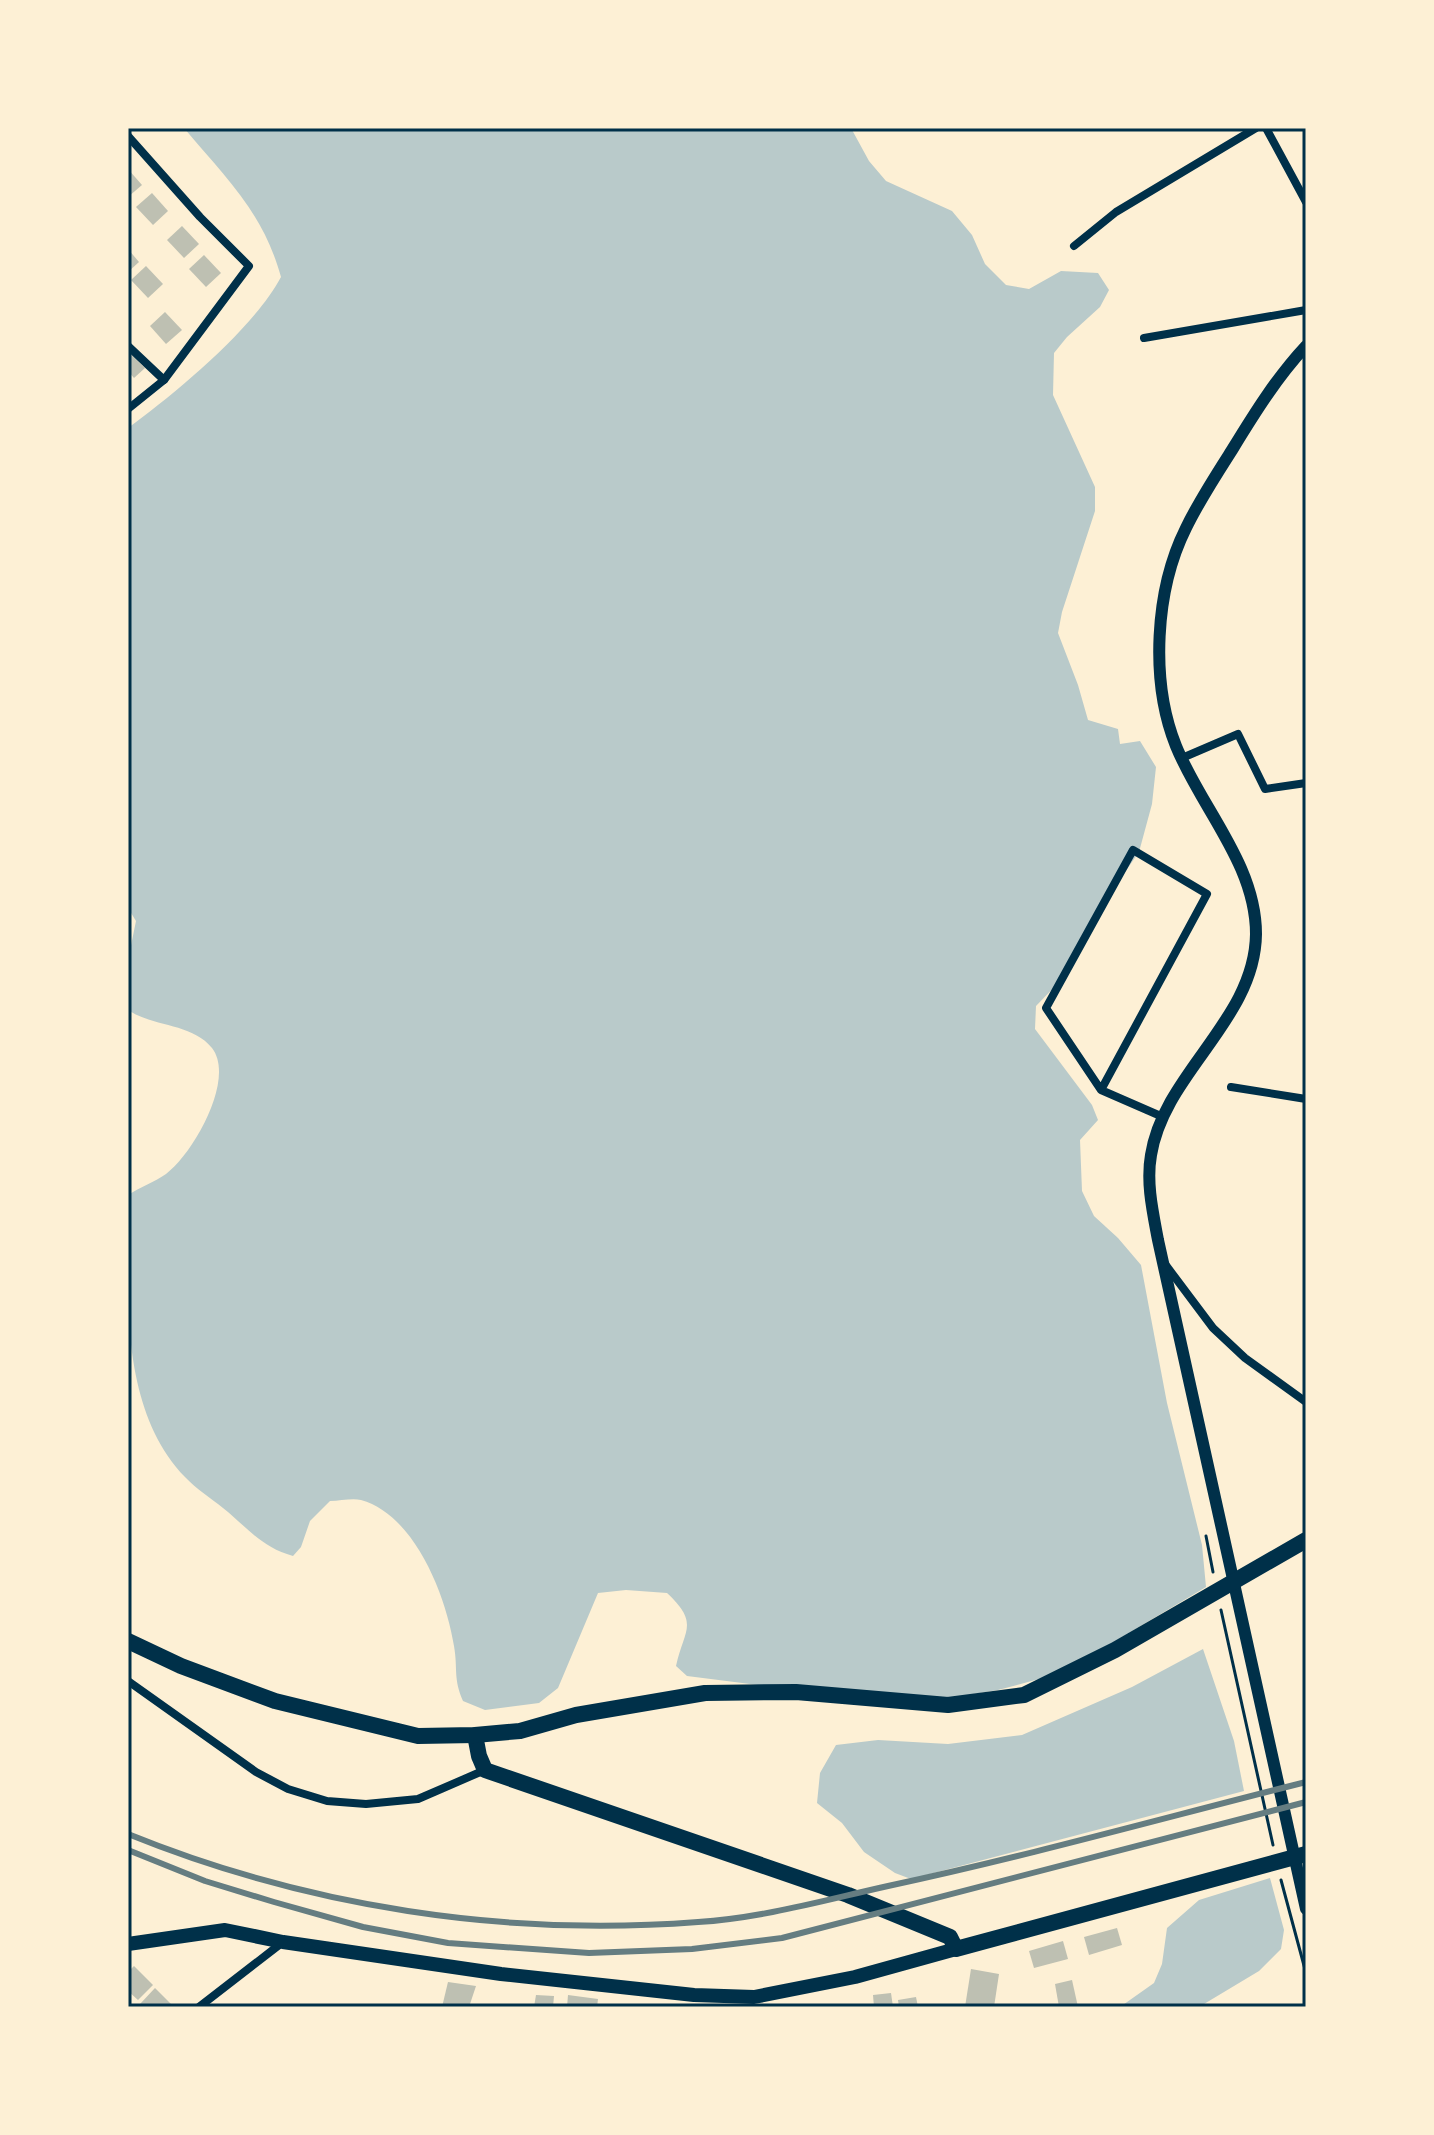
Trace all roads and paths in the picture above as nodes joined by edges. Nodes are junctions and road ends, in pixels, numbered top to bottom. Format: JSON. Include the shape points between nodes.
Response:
{"nodes":[{"id":1,"x":1256,"y":128,"type":"edge"},
{"id":2,"x":1266,"y":128,"type":"edge"},
{"id":3,"x":128,"y":136,"type":"edge"},
{"id":4,"x":1306,"y":202,"type":"edge"},
{"id":5,"x":1074,"y":246,"type":"dead end"},
{"id":6,"x":1306,"y":310,"type":"edge"},
{"id":7,"x":1144,"y":338,"type":"dead end"},
{"id":8,"x":128,"y":346,"type":"edge"},
{"id":9,"x":1306,"y":346,"type":"edge"},
{"id":10,"x":164,"y":380,"type":"junction"},
{"id":11,"x":128,"y":409,"type":"edge"},
{"id":12,"x":1182,"y":758,"type":"junction"},
{"id":13,"x":1306,"y":783,"type":"edge"},
{"id":14,"x":1231,"y":1087,"type":"dead end"},
{"id":15,"x":1101,"y":1090,"type":"junction"},
{"id":16,"x":1306,"y":1099,"type":"edge"},
{"id":17,"x":1163,"y":1117,"type":"junction"},
{"id":18,"x":1163,"y":1261,"type":"junction"},
{"id":19,"x":1306,"y":1402,"type":"edge"},
{"id":20,"x":1306,"y":1540,"type":"edge"},
{"id":21,"x":128,"y":1641,"type":"edge"},
{"id":22,"x":1229,"y":1645,"type":"dead end"},
{"id":23,"x":128,"y":1681,"type":"edge"},
{"id":24,"x":475,"y":1735,"type":"junction"},
{"id":25,"x":485,"y":1770,"type":"junction"},
{"id":26,"x":1306,"y":1854,"type":"edge"},
{"id":27,"x":1276,"y":1858,"type":"dead end"},
{"id":28,"x":1279,"y":1873,"type":"dead end"},
{"id":29,"x":1306,"y":1909,"type":"edge"},
{"id":30,"x":283,"y":1942,"type":"junction"},
{"id":31,"x":128,"y":1944,"type":"edge"},
{"id":32,"x":956,"y":1949,"type":"junction"},
{"id":33,"x":1306,"y":1973,"type":"edge"},
{"id":34,"x":755,"y":2002,"type":"edge"},
{"id":35,"x":199,"y":2007,"type":"edge"}],
"edges":[{"from":1,"to":5,"type":"street","via":[[1116,212]]},
{"from":2,"to":4,"type":"street"},
{"from":3,"to":10,"type":"street","via":[[249,266]]},
{"from":6,"to":7,"type":"street"},
{"from":8,"to":10,"type":"street"},
{"from":9,"to":12,"type":"street","via":[[1221,468],[1185,530],[1169,578],[1158,666],[1164,707]]},
{"from":10,"to":11,"type":"street"},
{"from":12,"to":13,"type":"street","via":[[1238,734],[1265,789]]},
{"from":12,"to":17,"type":"street","via":[[1245,880],[1256,934],[1251,969],[1237,1000]]},
{"from":14,"to":16,"type":"street"},
{"from":15,"to":15,"type":"street","via":[[1046,1008],[1133,850],[1207,894]]},
{"from":15,"to":17,"type":"street"},
{"from":17,"to":18,"type":"street","via":[[1151,1156]]},
{"from":18,"to":19,"type":"street","via":[[1213,1328]]},
{"from":18,"to":29,"type":"street"},
{"from":20,"to":24,"type":"main road","via":[[1115,1650],[1024,1695],[948,1705],[796,1692],[705,1693],[576,1715],[520,1731]]},
{"from":21,"to":24,"type":"main road","via":[[275,1701],[418,1736]]},
{"from":22,"to":27,"type":"path"},
{"from":23,"to":25,"type":"street","via":[[256,1772],[327,1801],[418,1799]]},
{"from":24,"to":25,"type":"main road"},
{"from":25,"to":32,"type":"main road","via":[[848,1895],[950,1937]]},
{"from":26,"to":32,"type":"main road"},
{"from":28,"to":33,"type":"path"},
{"from":30,"to":31,"type":"main road","via":[[225,1930]]},
{"from":30,"to":34,"type":"main road","via":[[579,1984]]},
{"from":30,"to":35,"type":"street"},
{"from":32,"to":34,"type":"main road"}]}
